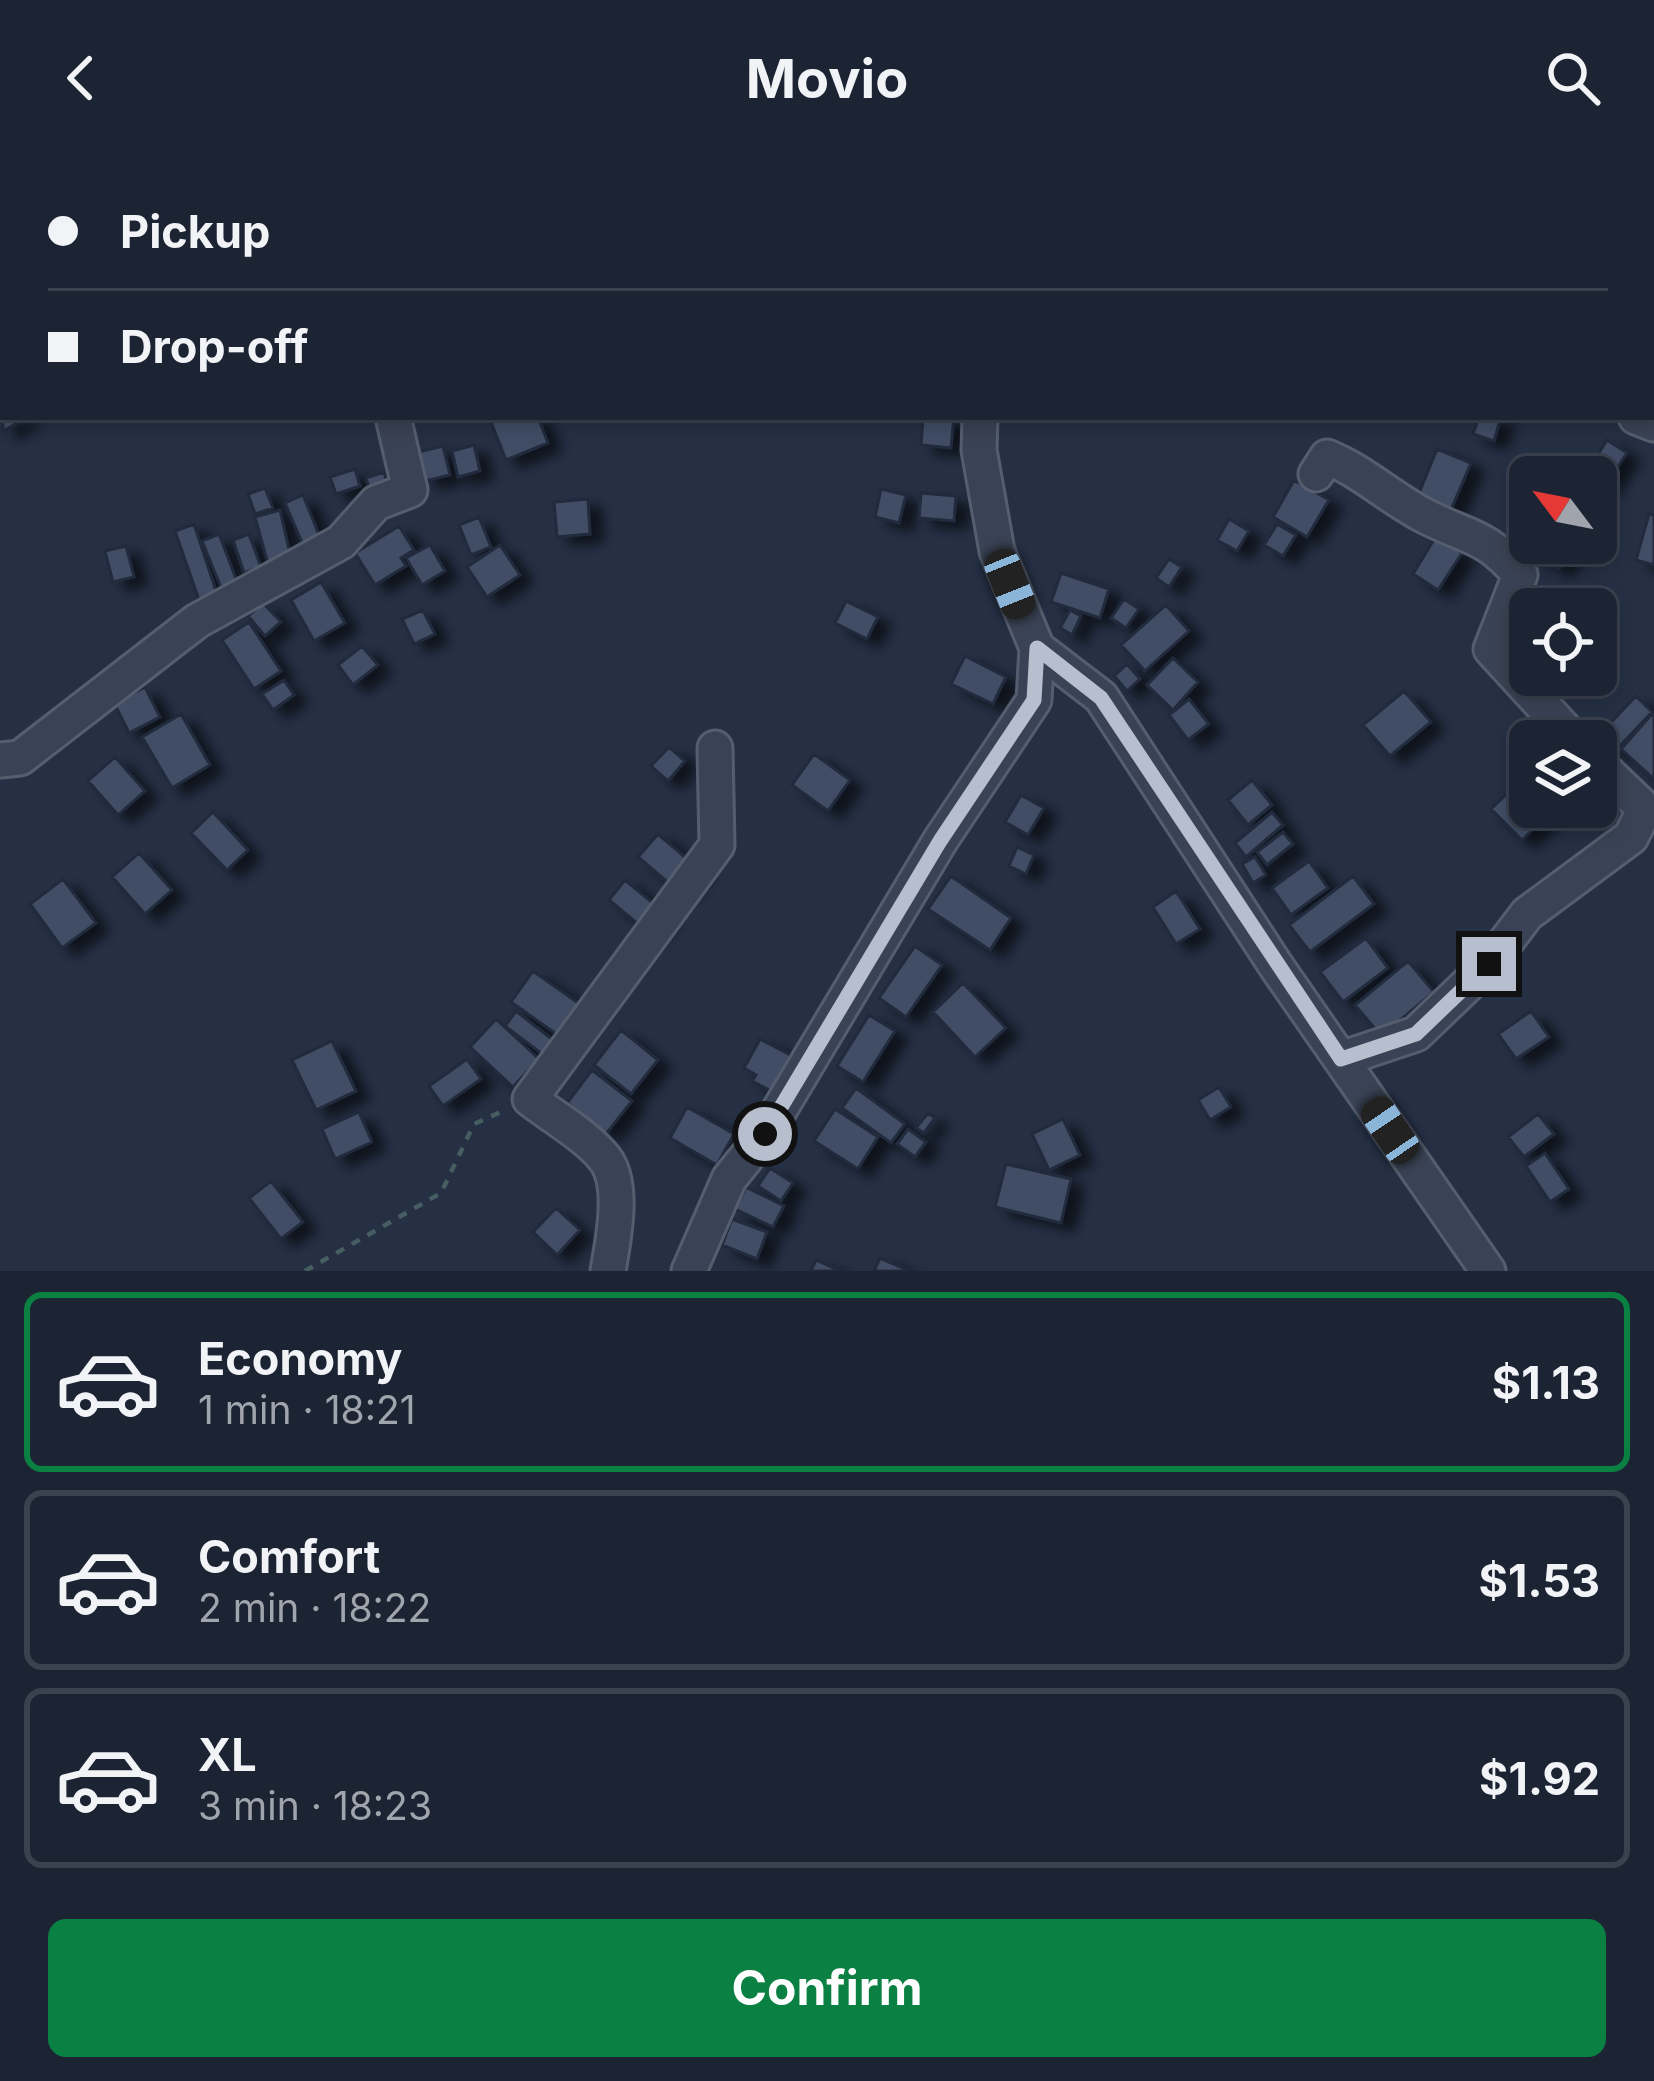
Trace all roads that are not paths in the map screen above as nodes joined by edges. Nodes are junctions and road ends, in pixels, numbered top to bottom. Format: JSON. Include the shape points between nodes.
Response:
{"nodes":[{"id":1,"x":394,"y":420,"type":"edge"},
{"id":2,"x":980,"y":420,"type":"edge"},
{"id":3,"x":1316,"y":474,"type":"dead end"},
{"id":4,"x":1037,"y":648,"type":"junction"},
{"id":5,"x":1556,"y":720,"type":"edge"},
{"id":6,"x":715,"y":748,"type":"dead end"},
{"id":7,"x":0,"y":760,"type":"edge"},
{"id":8,"x":1617,"y":781,"type":"edge"},
{"id":9,"x":1341,"y":1059,"type":"junction"},
{"id":10,"x":608,"y":1271,"type":"edge"},
{"id":11,"x":689,"y":1271,"type":"edge"},
{"id":12,"x":1488,"y":1271,"type":"edge"}],
"edges":[{"from":1,"to":7,"type":"street","via":[[410,490],[376,503],[340,542],[197,621],[20,758]]},
{"from":2,"to":4,"type":"street","via":[[998,551]]},
{"from":3,"to":5,"type":"street","via":[[1327,457],[1366,473],[1424,515],[1493,543],[1520,575],[1491,649]]},
{"from":4,"to":9,"type":"street","via":[[1101,698]]},
{"from":4,"to":11,"type":"street","via":[[1034,700],[765,1134],[729,1179]]},
{"from":6,"to":10,"type":"street","via":[[717,844],[530,1099],[604,1158],[612,1174]]},
{"from":8,"to":9,"type":"street","via":[[1645,808],[1630,837],[1527,914],[1489,964],[1416,1034]]},
{"from":9,"to":12,"type":"street"}]}
